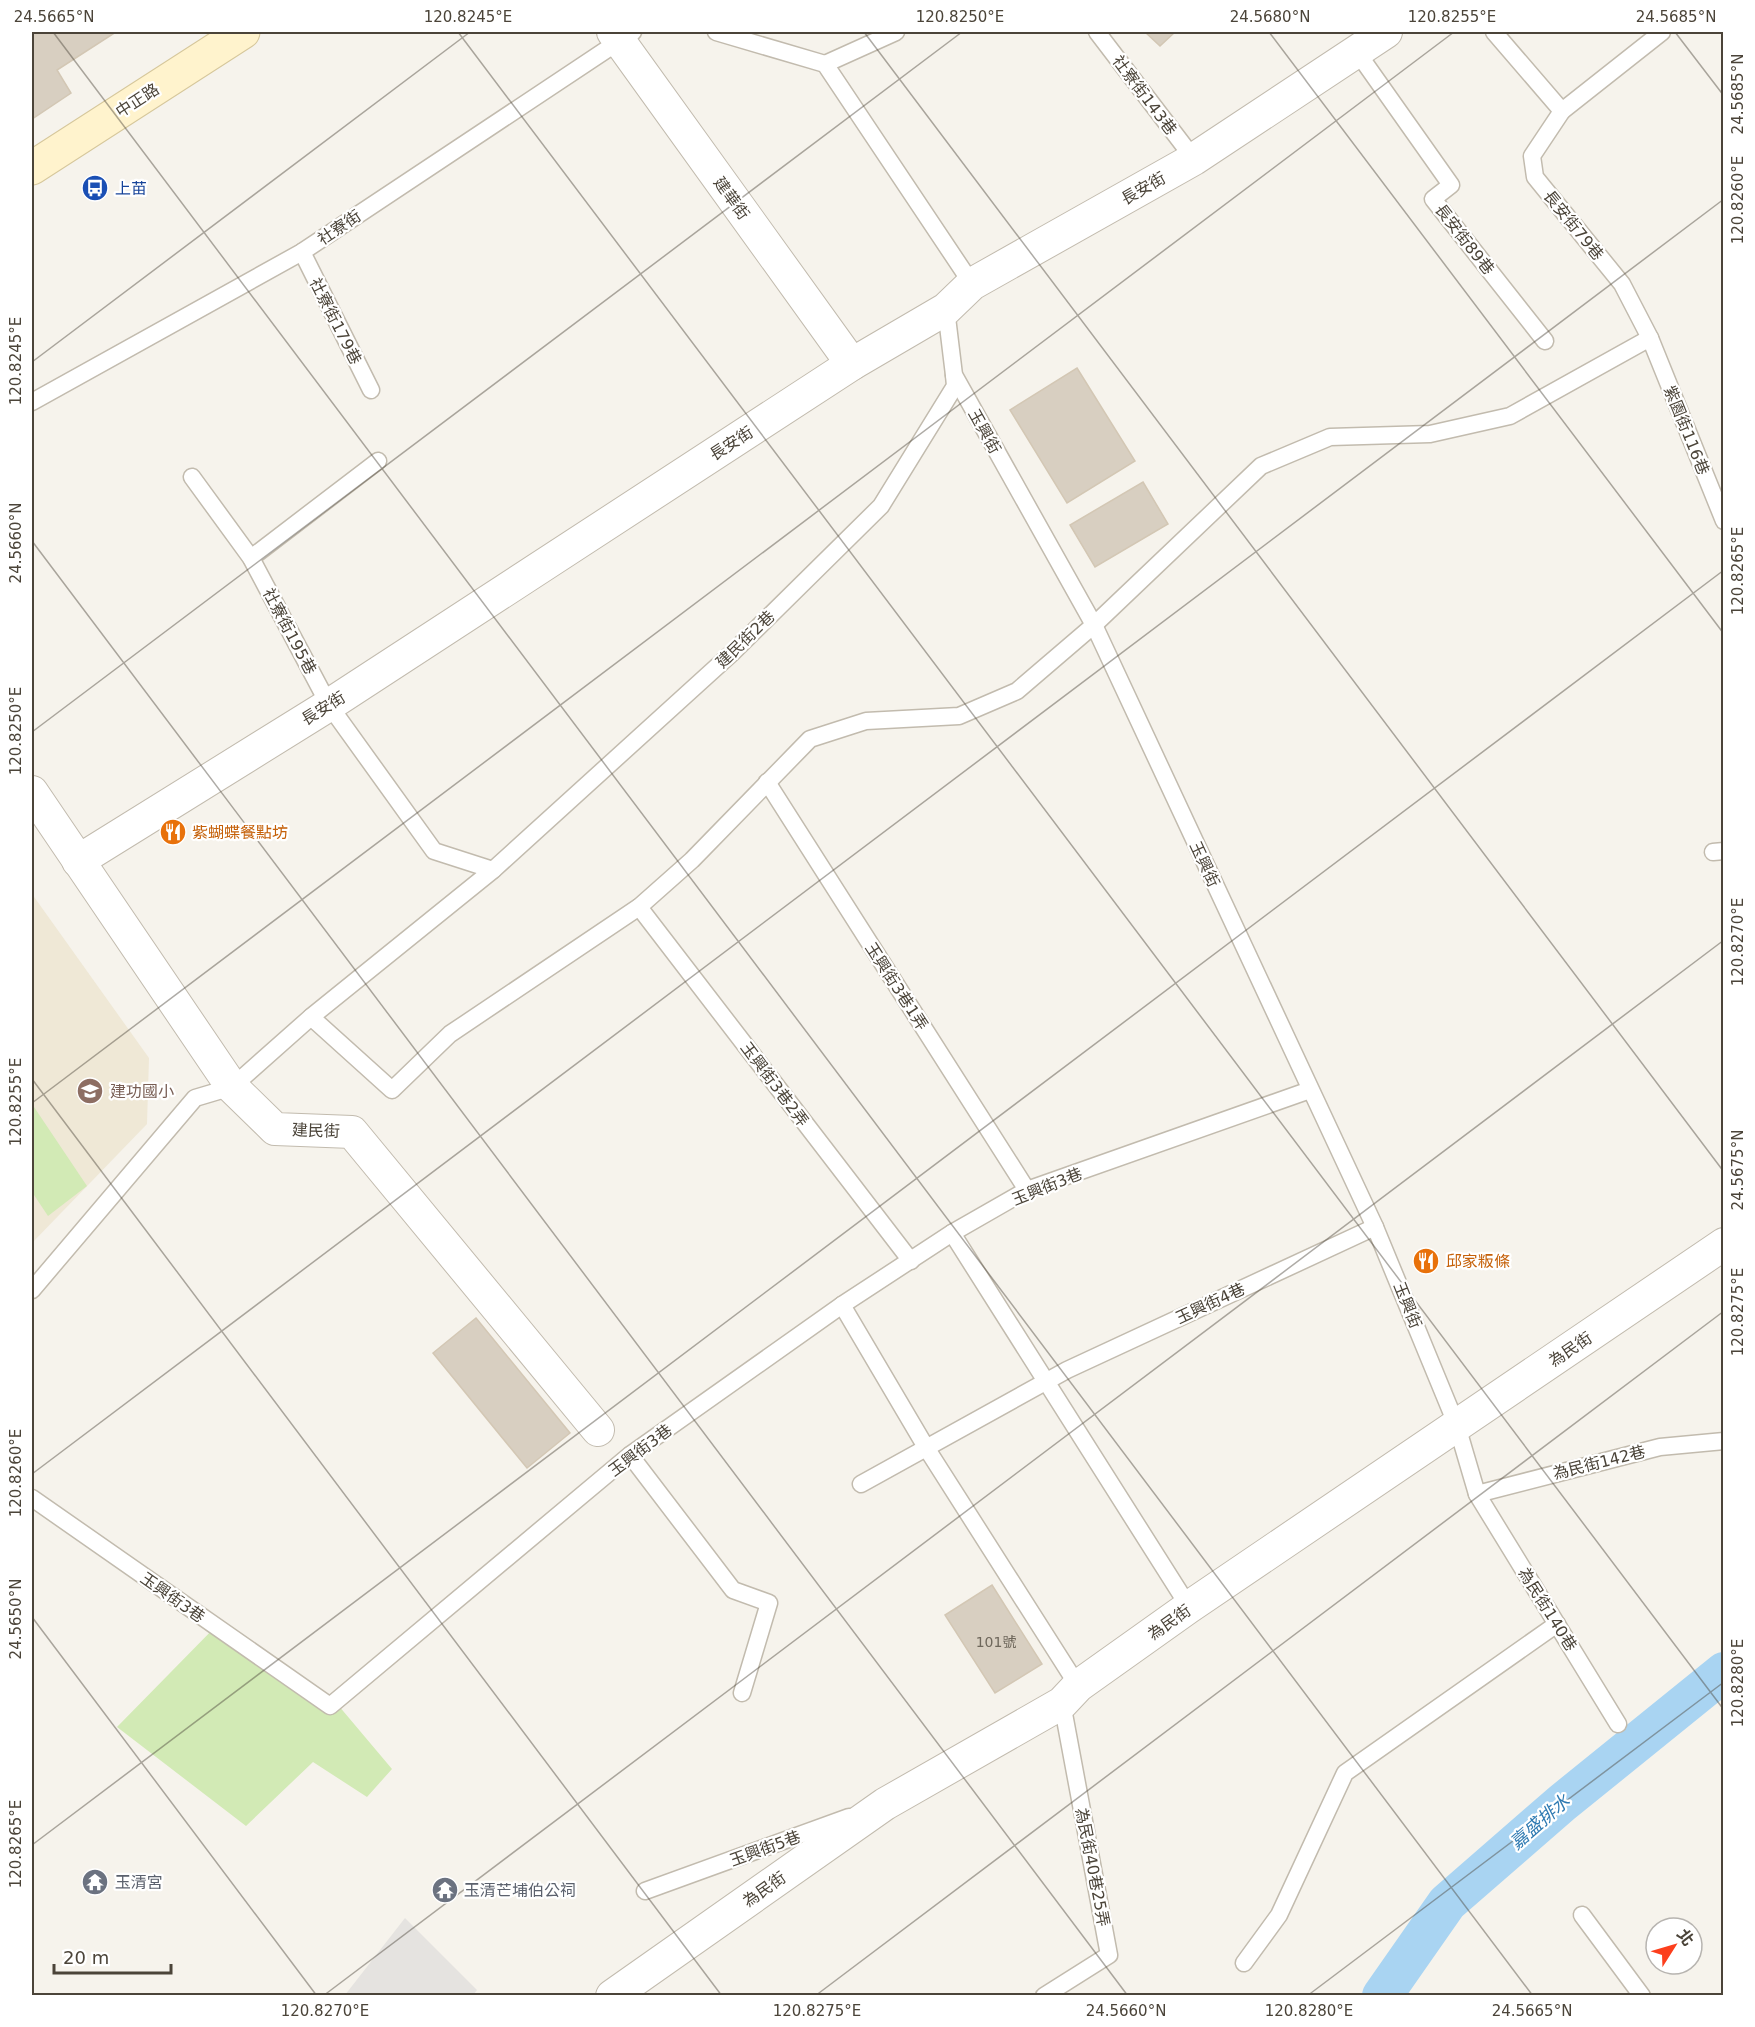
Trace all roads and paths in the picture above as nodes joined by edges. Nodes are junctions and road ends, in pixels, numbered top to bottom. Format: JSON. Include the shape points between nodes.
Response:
{"nodes":[{"id":1,"x":243,"y":32,"type":"edge"},
{"id":2,"x":716,"y":32,"type":"edge"},
{"id":3,"x":896,"y":32,"type":"edge"},
{"id":4,"x":1096,"y":32,"type":"edge"},
{"id":5,"x":1386,"y":32,"type":"edge"},
{"id":6,"x":1494,"y":32,"type":"edge"},
{"id":7,"x":1662,"y":32,"type":"edge"},
{"id":8,"x":622,"y":34,"type":"edge"},
{"id":9,"x":1357,"y":52,"type":"junction"},
{"id":10,"x":825,"y":64,"type":"junction"},
{"id":11,"x":1562,"y":111,"type":"junction"},
{"id":12,"x":1194,"y":159,"type":"junction"},
{"id":13,"x":32,"y":168,"type":"edge"},
{"id":14,"x":302,"y":252,"type":"junction"},
{"id":15,"x":972,"y":284,"type":"junction"},
{"id":16,"x":946,"y":309,"type":"junction"},
{"id":17,"x":1650,"y":338,"type":"junction"},
{"id":18,"x":1545,"y":341,"type":"dead end"},
{"id":19,"x":852,"y":364,"type":"junction"},
{"id":20,"x":954,"y":375,"type":"junction"},
{"id":21,"x":371,"y":390,"type":"dead end"},
{"id":22,"x":32,"y":402,"type":"edge"},
{"id":23,"x":378,"y":461,"type":"dead end"},
{"id":24,"x":192,"y":477,"type":"dead end"},
{"id":25,"x":1724,"y":521,"type":"edge"},
{"id":26,"x":251,"y":558,"type":"junction"},
{"id":27,"x":1094,"y":625,"type":"junction"},
{"id":28,"x":329,"y":705,"type":"junction"},
{"id":29,"x":767,"y":782,"type":"junction"},
{"id":30,"x":32,"y":792,"type":"edge"},
{"id":31,"x":78,"y":861,"type":"junction"},
{"id":32,"x":493,"y":870,"type":"junction"},
{"id":33,"x":639,"y":907,"type":"junction"},
{"id":34,"x":310,"y":1017,"type":"junction"},
{"id":35,"x":232,"y":1087,"type":"junction"},
{"id":36,"x":1310,"y":1090,"type":"junction"},
{"id":37,"x":1027,"y":1190,"type":"junction"},
{"id":38,"x":1375,"y":1227,"type":"junction"},
{"id":39,"x":952,"y":1233,"type":"junction"},
{"id":40,"x":1724,"y":1244,"type":"edge"},
{"id":41,"x":910,"y":1261,"type":"junction"},
{"id":42,"x":32,"y":1290,"type":"edge"},
{"id":43,"x":842,"y":1305,"type":"junction"},
{"id":44,"x":1046,"y":1381,"type":"junction"},
{"id":45,"x":1457,"y":1426,"type":"junction"},
{"id":46,"x":598,"y":1430,"type":"dead end"},
{"id":47,"x":1724,"y":1441,"type":"edge"},
{"id":48,"x":927,"y":1449,"type":"junction"},
{"id":49,"x":630,"y":1455,"type":"junction"},
{"id":50,"x":861,"y":1484,"type":"dead end"},
{"id":51,"x":1477,"y":1494,"type":"junction"},
{"id":52,"x":32,"y":1498,"type":"edge"},
{"id":53,"x":1189,"y":1607,"type":"junction"},
{"id":54,"x":1557,"y":1624,"type":"junction"},
{"id":55,"x":742,"y":1693,"type":"dead end"},
{"id":56,"x":1070,"y":1695,"type":"junction"},
{"id":57,"x":1618,"y":1724,"type":"dead end"},
{"id":58,"x":885,"y":1804,"type":"junction"},
{"id":59,"x":645,"y":1892,"type":"dead end"},
{"id":60,"x":1582,"y":1914,"type":"dead end"},
{"id":61,"x":1244,"y":1963,"type":"dead end"},
{"id":62,"x":612,"y":1995,"type":"edge"},
{"id":63,"x":1044,"y":1995,"type":"edge"},
{"id":64,"x":1641,"y":1995,"type":"edge"}],
"edges":[{"from":1,"to":13,"type":"street","name":"中正路"},
{"from":2,"to":10,"type":"lane"},
{"from":3,"to":10,"type":"lane"},
{"from":4,"to":12,"type":"lane","name":"社寮街143巷"},
{"from":5,"to":9,"type":"street","name":"長安街"},
{"from":6,"to":11,"type":"lane"},
{"from":7,"to":11,"type":"lane","name":"長安街79巷"},
{"from":8,"to":14,"type":"lane","name":"社寮街"},
{"from":8,"to":19,"type":"street","name":"建華街"},
{"from":9,"to":12,"type":"street","name":"長安街"},
{"from":9,"to":18,"type":"lane","name":"長安街89巷","via":[[1451,185],[1433,199]]},
{"from":10,"to":15,"type":"lane"},
{"from":11,"to":17,"type":"lane","name":"長安街79巷","via":[[1532,156],[1535,177],[1622,284]]},
{"from":12,"to":15,"type":"street","name":"長安街"},
{"from":14,"to":21,"type":"lane","name":"社寮街179巷"},
{"from":14,"to":22,"type":"lane","name":"社寮街"},
{"from":15,"to":16,"type":"street","name":"長安街"},
{"from":16,"to":19,"type":"street","name":"長安街"},
{"from":16,"to":20,"type":"lane","name":"玉興街"},
{"from":17,"to":25,"type":"lane","name":"紫園街116巷"},
{"from":17,"to":27,"type":"lane","via":[[1510,416],[1430,434],[1330,437],[1261,466]]},
{"from":19,"to":28,"type":"street","name":"長安街"},
{"from":20,"to":27,"type":"lane","name":"玉興街"},
{"from":20,"to":32,"type":"lane","name":"建民街2巷","via":[[955,386],[881,506],[732,653]]},
{"from":23,"to":26,"type":"lane"},
{"from":24,"to":26,"type":"lane","name":"社寮街195巷"},
{"from":26,"to":28,"type":"lane","name":"社寮街195巷"},
{"from":27,"to":29,"type":"lane","via":[[1017,691],[959,716],[866,721],[834,730],[810,739]]},
{"from":27,"to":36,"type":"lane","name":"玉興街"},
{"from":28,"to":31,"type":"street","name":"長安街"},
{"from":28,"to":32,"type":"lane","name":"社寮街195巷","via":[[434,851]]},
{"from":29,"to":33,"type":"lane","via":[[692,860]]},
{"from":29,"to":37,"type":"lane","name":"玉興街3巷1弄"},
{"from":30,"to":31,"type":"street","name":"建民街"},
{"from":31,"to":35,"type":"street","name":"建民街"},
{"from":32,"to":34,"type":"lane","name":"建民街2巷"},
{"from":33,"to":34,"type":"lane","via":[[450,1034],[392,1090]]},
{"from":33,"to":41,"type":"lane","name":"玉興街3巷2弄"},
{"from":34,"to":35,"type":"lane","name":"建民街2巷"},
{"from":35,"to":42,"type":"lane","via":[[195,1098]]},
{"from":35,"to":46,"type":"street","name":"建民街","via":[[275,1129],[352,1132]]},
{"from":36,"to":37,"type":"lane","name":"玉興街3巷"},
{"from":36,"to":38,"type":"lane","name":"玉興街"},
{"from":37,"to":39,"type":"lane","name":"玉興街3巷"},
{"from":38,"to":44,"type":"lane","name":"玉興街4巷"},
{"from":38,"to":45,"type":"lane","name":"玉興街"},
{"from":39,"to":41,"type":"lane","name":"玉興街3巷"},
{"from":39,"to":44,"type":"lane"},
{"from":40,"to":45,"type":"street","name":"為民街"},
{"from":41,"to":43,"type":"lane","name":"玉興街3巷"},
{"from":43,"to":48,"type":"lane"},
{"from":43,"to":49,"type":"lane","name":"玉興街3巷"},
{"from":44,"to":48,"type":"lane","name":"玉興街4巷"},
{"from":44,"to":53,"type":"lane"},
{"from":45,"to":51,"type":"lane","name":"玉興街"},
{"from":45,"to":53,"type":"street","name":"為民街"},
{"from":47,"to":51,"type":"lane","name":"為民街142巷","via":[[1660,1447]]},
{"from":48,"to":50,"type":"lane","name":"玉興街4巷"},
{"from":48,"to":56,"type":"lane"},
{"from":49,"to":52,"type":"lane","name":"玉興街3巷","via":[[330,1706]]},
{"from":49,"to":55,"type":"lane","via":[[733,1590],[769,1603]]},
{"from":51,"to":54,"type":"lane","name":"為民街140巷"},
{"from":53,"to":56,"type":"street","name":"為民街"},
{"from":54,"to":57,"type":"lane","name":"為民街140巷"},
{"from":54,"to":61,"type":"lane","via":[[1346,1773],[1279,1915]]},
{"from":56,"to":58,"type":"street","name":"為民街"},
{"from":56,"to":63,"type":"lane","name":"為民街40巷25弄","via":[[1109,1955]]},
{"from":58,"to":59,"type":"lane","name":"玉興街5巷"},
{"from":58,"to":62,"type":"street","name":"為民街"},
{"from":60,"to":64,"type":"lane"}]}
